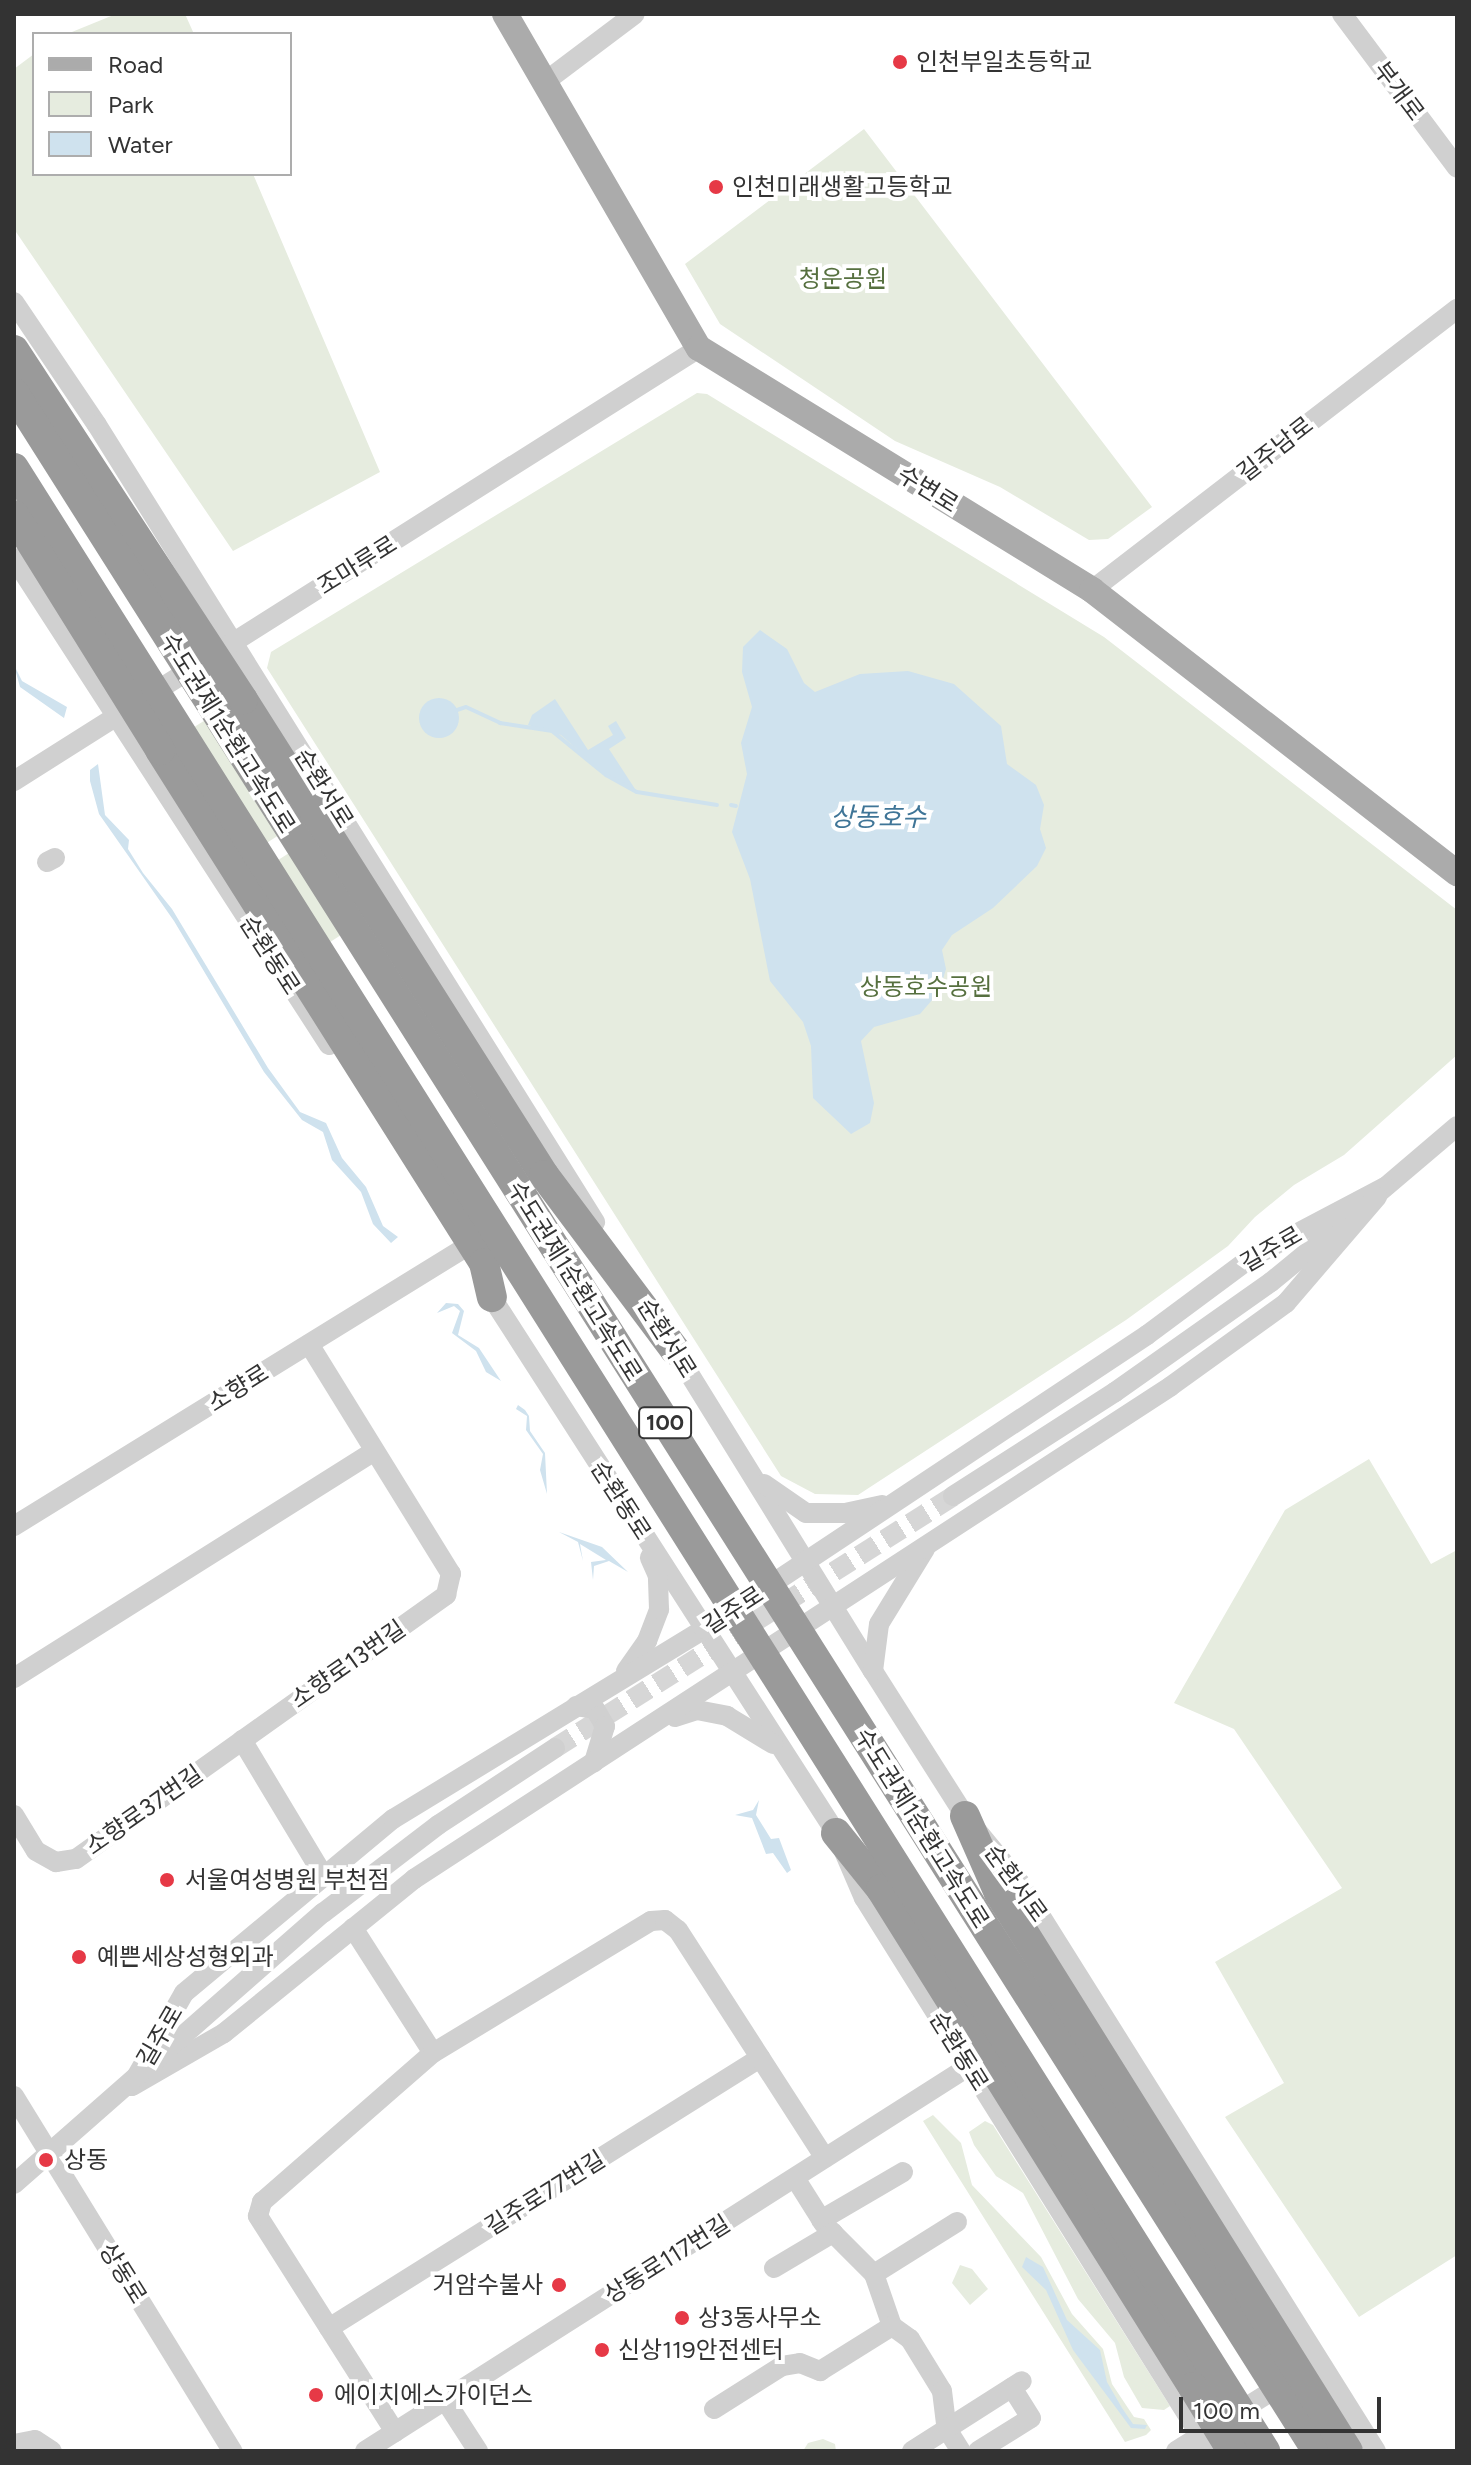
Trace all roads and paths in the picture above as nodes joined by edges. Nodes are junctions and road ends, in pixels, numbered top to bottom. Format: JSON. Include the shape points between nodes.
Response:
{"nodes":[{"id":1,"x":505,"y":14,"type":"edge"},
{"id":2,"x":635,"y":14,"type":"edge"},
{"id":3,"x":1342,"y":14,"type":"edge"},
{"id":4,"x":546,"y":81,"type":"junction"},
{"id":5,"x":1457,"y":168,"type":"edge"},
{"id":6,"x":14,"y":302,"type":"edge"},
{"id":7,"x":1457,"y":309,"type":"edge"},
{"id":8,"x":699,"y":348,"type":"junction"},
{"id":9,"x":14,"y":350,"type":"edge"},
{"id":10,"x":14,"y":393,"type":"edge"},
{"id":11,"x":14,"y":468,"type":"edge"},
{"id":12,"x":14,"y":515,"type":"edge"},
{"id":13,"x":14,"y":558,"type":"edge"},
{"id":14,"x":1092,"y":590,"type":"junction"},
{"id":15,"x":232,"y":644,"type":"junction"},
{"id":16,"x":117,"y":718,"type":"junction"},
{"id":17,"x":14,"y":781,"type":"edge"},
{"id":18,"x":1457,"y":873,"type":"edge"},
{"id":19,"x":1457,"y":1126,"type":"edge"},
{"id":20,"x":1385,"y":1187,"type":"junction"},
{"id":21,"x":461,"y":1250,"type":"junction"},
{"id":22,"x":492,"y":1297,"type":"junction"},
{"id":23,"x":309,"y":1344,"type":"junction"},
{"id":24,"x":675,"y":1350,"type":"junction"},
{"id":25,"x":375,"y":1451,"type":"junction"},
{"id":26,"x":755,"y":1477,"type":"junction"},
{"id":27,"x":953,"y":1496,"type":"tunnel mouth"},
{"id":28,"x":901,"y":1499,"type":"junction"},
{"id":29,"x":630,"y":1514,"type":"junction"},
{"id":30,"x":14,"y":1526,"type":"edge"},
{"id":31,"x":928,"y":1545,"type":"junction"},
{"id":32,"x":805,"y":1563,"type":"junction"},
{"id":33,"x":832,"y":1607,"type":"junction"},
{"id":34,"x":704,"y":1629,"type":"junction"},
{"id":35,"x":873,"y":1671,"type":"junction"},
{"id":36,"x":732,"y":1673,"type":"junction"},
{"id":37,"x":621,"y":1677,"type":"junction"},
{"id":38,"x":14,"y":1678,"type":"edge"},
{"id":39,"x":576,"y":1706,"type":"junction"},
{"id":40,"x":653,"y":1724,"type":"junction"},
{"id":41,"x":242,"y":1740,"type":"junction"},
{"id":42,"x":555,"y":1748,"type":"tunnel mouth"},
{"id":43,"x":783,"y":1751,"type":"junction"},
{"id":44,"x":594,"y":1762,"type":"junction"},
{"id":45,"x":14,"y":1815,"type":"edge"},
{"id":46,"x":965,"y":1816,"type":"junction"},
{"id":47,"x":836,"y":1833,"type":"junction"},
{"id":48,"x":322,"y":1873,"type":"junction"},
{"id":49,"x":353,"y":1928,"type":"junction"},
{"id":50,"x":433,"y":2053,"type":"junction"},
{"id":51,"x":760,"y":2058,"type":"junction"},
{"id":52,"x":968,"y":2067,"type":"junction"},
{"id":53,"x":131,"y":2086,"type":"junction"},
{"id":54,"x":14,"y":2096,"type":"edge"},
{"id":55,"x":50,"y":2154,"type":"junction"},
{"id":56,"x":825,"y":2158,"type":"junction"},
{"id":57,"x":903,"y":2172,"type":"dead end"},
{"id":58,"x":795,"y":2178,"type":"junction"},
{"id":59,"x":14,"y":2184,"type":"edge"},
{"id":60,"x":957,"y":2222,"type":"dead end"},
{"id":61,"x":827,"y":2226,"type":"junction"},
{"id":62,"x":774,"y":2268,"type":"dead end"},
{"id":63,"x":874,"y":2274,"type":"junction"},
{"id":64,"x":892,"y":2326,"type":"junction"},
{"id":65,"x":329,"y":2328,"type":"junction"},
{"id":66,"x":1322,"y":2360,"type":"junction"},
{"id":67,"x":445,"y":2400,"type":"junction"},
{"id":68,"x":714,"y":2409,"type":"dead end"},
{"id":69,"x":947,"y":2429,"type":"junction"},
{"id":70,"x":395,"y":2432,"type":"junction"},
{"id":71,"x":1205,"y":2443,"type":"edge"},
{"id":72,"x":14,"y":2444,"type":"edge"},
{"id":73,"x":52,"y":2451,"type":"edge"},
{"id":74,"x":232,"y":2451,"type":"edge"},
{"id":75,"x":365,"y":2451,"type":"edge"},
{"id":76,"x":478,"y":2451,"type":"edge"},
{"id":77,"x":912,"y":2451,"type":"edge"},
{"id":78,"x":961,"y":2451,"type":"edge"},
{"id":79,"x":978,"y":2451,"type":"edge"},
{"id":80,"x":1176,"y":2451,"type":"edge"},
{"id":81,"x":1232,"y":2451,"type":"edge"},
{"id":82,"x":1265,"y":2451,"type":"edge"},
{"id":83,"x":1317,"y":2451,"type":"edge"},
{"id":84,"x":1348,"y":2451,"type":"edge"},
{"id":85,"x":1376,"y":2451,"type":"edge"}],
"edges":[{"from":1,"to":4,"type":"main road","name":"수변로"},
{"from":2,"to":4,"type":"street"},
{"from":3,"to":5,"type":"street","name":"부개로"},
{"from":4,"to":8,"type":"main road","name":"수변로"},
{"from":6,"to":15,"type":"street","name":"순환서로"},
{"from":7,"to":14,"type":"street","name":"길주남로"},
{"from":8,"to":14,"type":"main road","name":"수변로"},
{"from":8,"to":15,"type":"street","name":"조마루로"},
{"from":9,"to":24,"type":"highway","bridge":true,"via":[[503,1111]]},
{"from":10,"to":83,"type":"highway","name":"수도권제1순환고속도로","number":"100","bridge":true},
{"from":11,"to":82,"type":"highway","name":"수도권제1순환고속도로","number":"100","bridge":true},
{"from":12,"to":22,"type":"highway","bridge":true,"via":[[484,1263]]},
{"from":13,"to":16,"type":"street","name":"순환동로"},
{"from":14,"to":18,"type":"main road","name":"수변로"},
{"from":15,"to":16,"type":"street","name":"조마루로"},
{"from":15,"to":24,"type":"street","name":"순환서로"},
{"from":16,"to":17,"type":"street","name":"조마루로"},
{"from":16,"to":21,"type":"street","name":"순환동로"},
{"from":19,"to":20,"type":"street","name":"길주로"},
{"from":20,"to":27,"type":"street","name":"길주로","via":[[1271,1282],[1115,1392]]},
{"from":20,"to":28,"type":"street","name":"길주로","via":[[1252,1257],[1147,1335]]},
{"from":20,"to":31,"type":"street","name":"길주로","via":[[1286,1303],[1171,1386]]},
{"from":21,"to":22,"type":"street","name":"순환동로"},
{"from":21,"to":23,"type":"street","name":"소향로"},
{"from":22,"to":29,"type":"street","name":"순환동로"},
{"from":23,"to":25,"type":"street","name":"소향로13번길"},
{"from":23,"to":30,"type":"street","name":"소향로"},
{"from":24,"to":26,"type":"street","name":"순환서로"},
{"from":25,"to":38,"type":"street"},
{"from":25,"to":41,"type":"street","name":"소향로13번길","via":[[451,1574],[446,1595]]},
{"from":26,"to":28,"type":"street","via":[[806,1513],[845,1513]]},
{"from":26,"to":32,"type":"street","name":"순환서로"},
{"from":28,"to":32,"type":"street","name":"길주로"},
{"from":29,"to":34,"type":"street","name":"순환동로"},
{"from":29,"to":37,"type":"street","via":[[658,1576],[659,1609],[647,1641]]},
{"from":31,"to":33,"type":"street","name":"길주로"},
{"from":31,"to":35,"type":"street","via":[[879,1624]]},
{"from":32,"to":33,"type":"street","name":"순환서로"},
{"from":32,"to":34,"type":"street","name":"길주로"},
{"from":33,"to":35,"type":"street","name":"순환서로"},
{"from":33,"to":36,"type":"street","name":"길주로"},
{"from":34,"to":36,"type":"street","name":"순환동로"},
{"from":34,"to":37,"type":"street","name":"길주로"},
{"from":35,"to":46,"type":"street","name":"순환서로"},
{"from":36,"to":40,"type":"street","name":"길주로"},
{"from":36,"to":43,"type":"street","name":"순환동로"},
{"from":37,"to":39,"type":"street","name":"길주로"},
{"from":39,"to":44,"type":"street","via":[[595,1709],[605,1726]]},
{"from":39,"to":48,"type":"street","name":"길주로","via":[[393,1819]]},
{"from":40,"to":43,"type":"street","via":[[697,1710],[727,1716]]},
{"from":40,"to":44,"type":"street","name":"길주로"},
{"from":41,"to":45,"type":"street","name":"소향로37번길","via":[[76,1859],[56,1862],[36,1851]]},
{"from":41,"to":48,"type":"street"},
{"from":42,"to":53,"type":"street","name":"길주로","via":[[438,1825],[323,1913]]},
{"from":43,"to":47,"type":"street","name":"순환동로"},
{"from":44,"to":49,"type":"street","name":"길주로","via":[[414,1879]]},
{"from":46,"to":66,"type":"street","name":"순환서로","via":[[1020,1883]]},
{"from":46,"to":84,"type":"highway","bridge":true,"via":[[999,1893]]},
{"from":47,"to":52,"type":"street","name":"순환동로","via":[[864,1898]]},
{"from":47,"to":81,"type":"highway","bridge":true,"via":[[881,1889]]},
{"from":48,"to":53,"type":"street","name":"길주로","via":[[184,1993]]},
{"from":49,"to":50,"type":"street"},
{"from":49,"to":53,"type":"street","name":"길주로","via":[[224,2033]]},
{"from":50,"to":51,"type":"street","via":[[651,1921],[665,1920],[678,1930]]},
{"from":50,"to":65,"type":"street","via":[[262,2202],[258,2216]]},
{"from":51,"to":56,"type":"street"},
{"from":51,"to":65,"type":"street","name":"길주로77번길"},
{"from":52,"to":56,"type":"street","name":"상동로117번길"},
{"from":52,"to":71,"type":"street","name":"순환동로"},
{"from":53,"to":55,"type":"street","name":"길주로"},
{"from":54,"to":55,"type":"street","name":"상동로"},
{"from":55,"to":59,"type":"street","name":"길주로"},
{"from":55,"to":74,"type":"street","name":"상동로"},
{"from":56,"to":58,"type":"street","name":"상동로117번길"},
{"from":57,"to":61,"type":"street"},
{"from":58,"to":61,"type":"street"},
{"from":58,"to":67,"type":"street","name":"상동로117번길"},
{"from":60,"to":63,"type":"street"},
{"from":61,"to":62,"type":"street"},
{"from":61,"to":63,"type":"street"},
{"from":63,"to":64,"type":"street"},
{"from":64,"to":68,"type":"street","via":[[820,2371],[800,2363],[782,2366]]},
{"from":64,"to":69,"type":"street","via":[[910,2339],[942,2391]]},
{"from":65,"to":70,"type":"street"},
{"from":66,"to":71,"type":"street"},
{"from":66,"to":85,"type":"street","name":"순환서로"},
{"from":67,"to":70,"type":"street","name":"상동로117번길"},
{"from":67,"to":76,"type":"street"},
{"from":69,"to":77,"type":"street"},
{"from":69,"to":78,"type":"street"},
{"from":69,"to":79,"type":"street","via":[[1017,2384],[1031,2418]]},
{"from":70,"to":75,"type":"street","name":"상동로117번길"},
{"from":71,"to":80,"type":"street"},
{"from":72,"to":73,"type":"street","via":[[35,2440]]}]}
